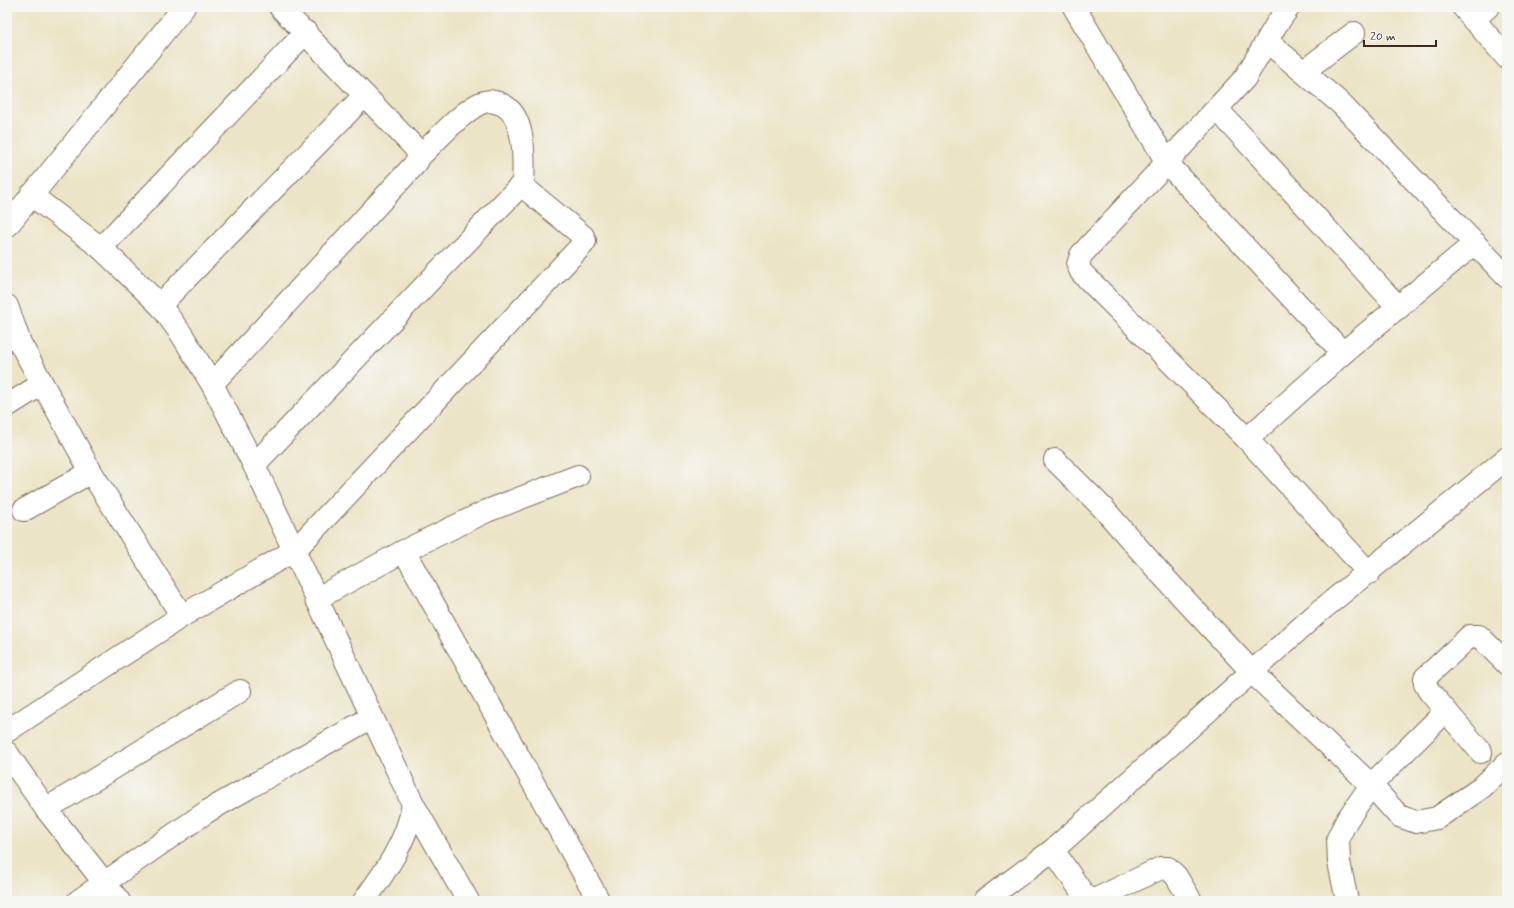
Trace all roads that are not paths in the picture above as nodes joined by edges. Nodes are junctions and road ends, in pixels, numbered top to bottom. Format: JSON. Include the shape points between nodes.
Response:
{"nodes":[{"id":1,"x":184,"y":7,"type":"edge"},
{"id":2,"x":280,"y":7,"type":"edge"},
{"id":3,"x":1074,"y":7,"type":"edge"},
{"id":4,"x":1289,"y":7,"type":"edge"},
{"id":5,"x":1475,"y":11,"type":"edge"},
{"id":6,"x":306,"y":32,"type":"junction"},
{"id":7,"x":1354,"y":33,"type":"dead end"},
{"id":8,"x":1268,"y":42,"type":"junction"},
{"id":9,"x":1507,"y":58,"type":"edge"},
{"id":10,"x":1304,"y":71,"type":"junction"},
{"id":11,"x":364,"y":96,"type":"junction"},
{"id":12,"x":1217,"y":109,"type":"junction"},
{"id":13,"x":419,"y":157,"type":"junction"},
{"id":14,"x":1168,"y":164,"type":"junction"},
{"id":15,"x":523,"y":187,"type":"junction"},
{"id":16,"x":31,"y":195,"type":"junction"},
{"id":17,"x":7,"y":226,"type":"edge"},
{"id":18,"x":1475,"y":243,"type":"junction"},
{"id":19,"x":101,"y":248,"type":"junction"},
{"id":20,"x":1507,"y":277,"type":"edge"},
{"id":21,"x":160,"y":305,"type":"junction"},
{"id":22,"x":7,"y":306,"type":"edge"},
{"id":23,"x":1399,"y":308,"type":"junction"},
{"id":24,"x":1343,"y":353,"type":"junction"},
{"id":25,"x":42,"y":384,"type":"junction"},
{"id":26,"x":212,"y":384,"type":"junction"},
{"id":27,"x":7,"y":406,"type":"edge"},
{"id":28,"x":1246,"y":439,"type":"junction"},
{"id":29,"x":1507,"y":458,"type":"edge"},
{"id":30,"x":1055,"y":460,"type":"dead end"},
{"id":31,"x":254,"y":465,"type":"junction"},
{"id":32,"x":91,"y":472,"type":"junction"},
{"id":33,"x":578,"y":476,"type":"dead end"},
{"id":34,"x":24,"y":510,"type":"dead end"},
{"id":35,"x":294,"y":550,"type":"junction"},
{"id":36,"x":404,"y":551,"type":"junction"},
{"id":37,"x":1368,"y":573,"type":"junction"},
{"id":38,"x":316,"y":598,"type":"junction"},
{"id":39,"x":182,"y":616,"type":"junction"},
{"id":40,"x":1507,"y":664,"type":"edge"},
{"id":41,"x":1252,"y":672,"type":"junction"},
{"id":42,"x":240,"y":691,"type":"dead end"},
{"id":43,"x":1446,"y":711,"type":"junction"},
{"id":44,"x":372,"y":717,"type":"junction"},
{"id":45,"x":7,"y":731,"type":"edge"},
{"id":46,"x":1481,"y":752,"type":"dead end"},
{"id":47,"x":7,"y":753,"type":"edge"},
{"id":48,"x":1507,"y":763,"type":"edge"},
{"id":49,"x":1371,"y":785,"type":"junction"},
{"id":50,"x":414,"y":804,"type":"junction"},
{"id":51,"x":46,"y":809,"type":"junction"},
{"id":52,"x":1053,"y":850,"type":"junction"},
{"id":53,"x":105,"y":882,"type":"junction"},
{"id":54,"x":373,"y":896,"type":"edge"},
{"id":55,"x":78,"y":901,"type":"edge"},
{"id":56,"x":119,"y":901,"type":"edge"},
{"id":57,"x":468,"y":901,"type":"edge"},
{"id":58,"x":599,"y":901,"type":"edge"},
{"id":59,"x":984,"y":901,"type":"edge"},
{"id":60,"x":1088,"y":901,"type":"edge"},
{"id":61,"x":1092,"y":901,"type":"edge"},
{"id":62,"x":1191,"y":901,"type":"edge"},
{"id":63,"x":1347,"y":901,"type":"edge"}],
"edges":[{"from":1,"to":16,"type":"street"},
{"from":2,"to":6,"type":"street"},
{"from":3,"to":14,"type":"street"},
{"from":4,"to":8,"type":"street","via":[[1276,24]]},
{"from":5,"to":9,"type":"street"},
{"from":6,"to":11,"type":"street"},
{"from":6,"to":19,"type":"street"},
{"from":7,"to":10,"type":"street"},
{"from":8,"to":10,"type":"street"},
{"from":8,"to":12,"type":"street","via":[[1246,78]]},
{"from":10,"to":18,"type":"street","via":[[1340,103]]},
{"from":11,"to":13,"type":"street","via":[[415,148]]},
{"from":11,"to":21,"type":"street"},
{"from":12,"to":14,"type":"street"},
{"from":12,"to":23,"type":"street"},
{"from":13,"to":15,"type":"street","via":[[471,109],[482,103],[494,101],[508,107],[517,121],[525,153]]},
{"from":13,"to":26,"type":"street"},
{"from":14,"to":24,"type":"street"},
{"from":14,"to":28,"type":"street","via":[[1081,255],[1078,265],[1081,272]]},
{"from":15,"to":31,"type":"street","via":[[516,190]]},
{"from":15,"to":35,"type":"street","via":[[583,236],[585,241]]},
{"from":16,"to":17,"type":"street"},
{"from":16,"to":19,"type":"street"},
{"from":18,"to":20,"type":"street"},
{"from":18,"to":23,"type":"street"},
{"from":19,"to":21,"type":"street"},
{"from":21,"to":26,"type":"street"},
{"from":22,"to":25,"type":"street","via":[[20,343]]},
{"from":23,"to":24,"type":"street"},
{"from":24,"to":28,"type":"street"},
{"from":25,"to":27,"type":"street"},
{"from":25,"to":32,"type":"street"},
{"from":26,"to":31,"type":"street"},
{"from":28,"to":37,"type":"street"},
{"from":29,"to":37,"type":"street"},
{"from":30,"to":41,"type":"street","via":[[1102,507]]},
{"from":31,"to":35,"type":"street"},
{"from":32,"to":34,"type":"street"},
{"from":32,"to":39,"type":"street"},
{"from":33,"to":36,"type":"street","via":[[487,511]]},
{"from":35,"to":38,"type":"street"},
{"from":35,"to":39,"type":"street"},
{"from":36,"to":38,"type":"street"},
{"from":36,"to":58,"type":"street"},
{"from":37,"to":41,"type":"street","via":[[1314,616]]},
{"from":38,"to":44,"type":"street"},
{"from":39,"to":45,"type":"street"},
{"from":40,"to":43,"type":"street","via":[[1479,636],[1470,636],[1425,678],[1429,691]]},
{"from":41,"to":49,"type":"street"},
{"from":41,"to":52,"type":"street"},
{"from":42,"to":51,"type":"street"},
{"from":43,"to":46,"type":"street"},
{"from":43,"to":49,"type":"street"},
{"from":44,"to":50,"type":"street"},
{"from":44,"to":53,"type":"street","via":[[208,811]]},
{"from":47,"to":51,"type":"street"},
{"from":48,"to":49,"type":"street","via":[[1480,788],[1437,818],[1423,822],[1399,816]]},
{"from":49,"to":63,"type":"street","via":[[1338,838],[1339,862]]},
{"from":50,"to":54,"type":"street","via":[[404,837]]},
{"from":50,"to":57,"type":"street"},
{"from":51,"to":53,"type":"street"},
{"from":52,"to":59,"type":"street"},
{"from":52,"to":60,"type":"street"},
{"from":53,"to":55,"type":"street"},
{"from":53,"to":56,"type":"street"},
{"from":61,"to":62,"type":"street","via":[[1161,868],[1168,868],[1176,876]]}]}
